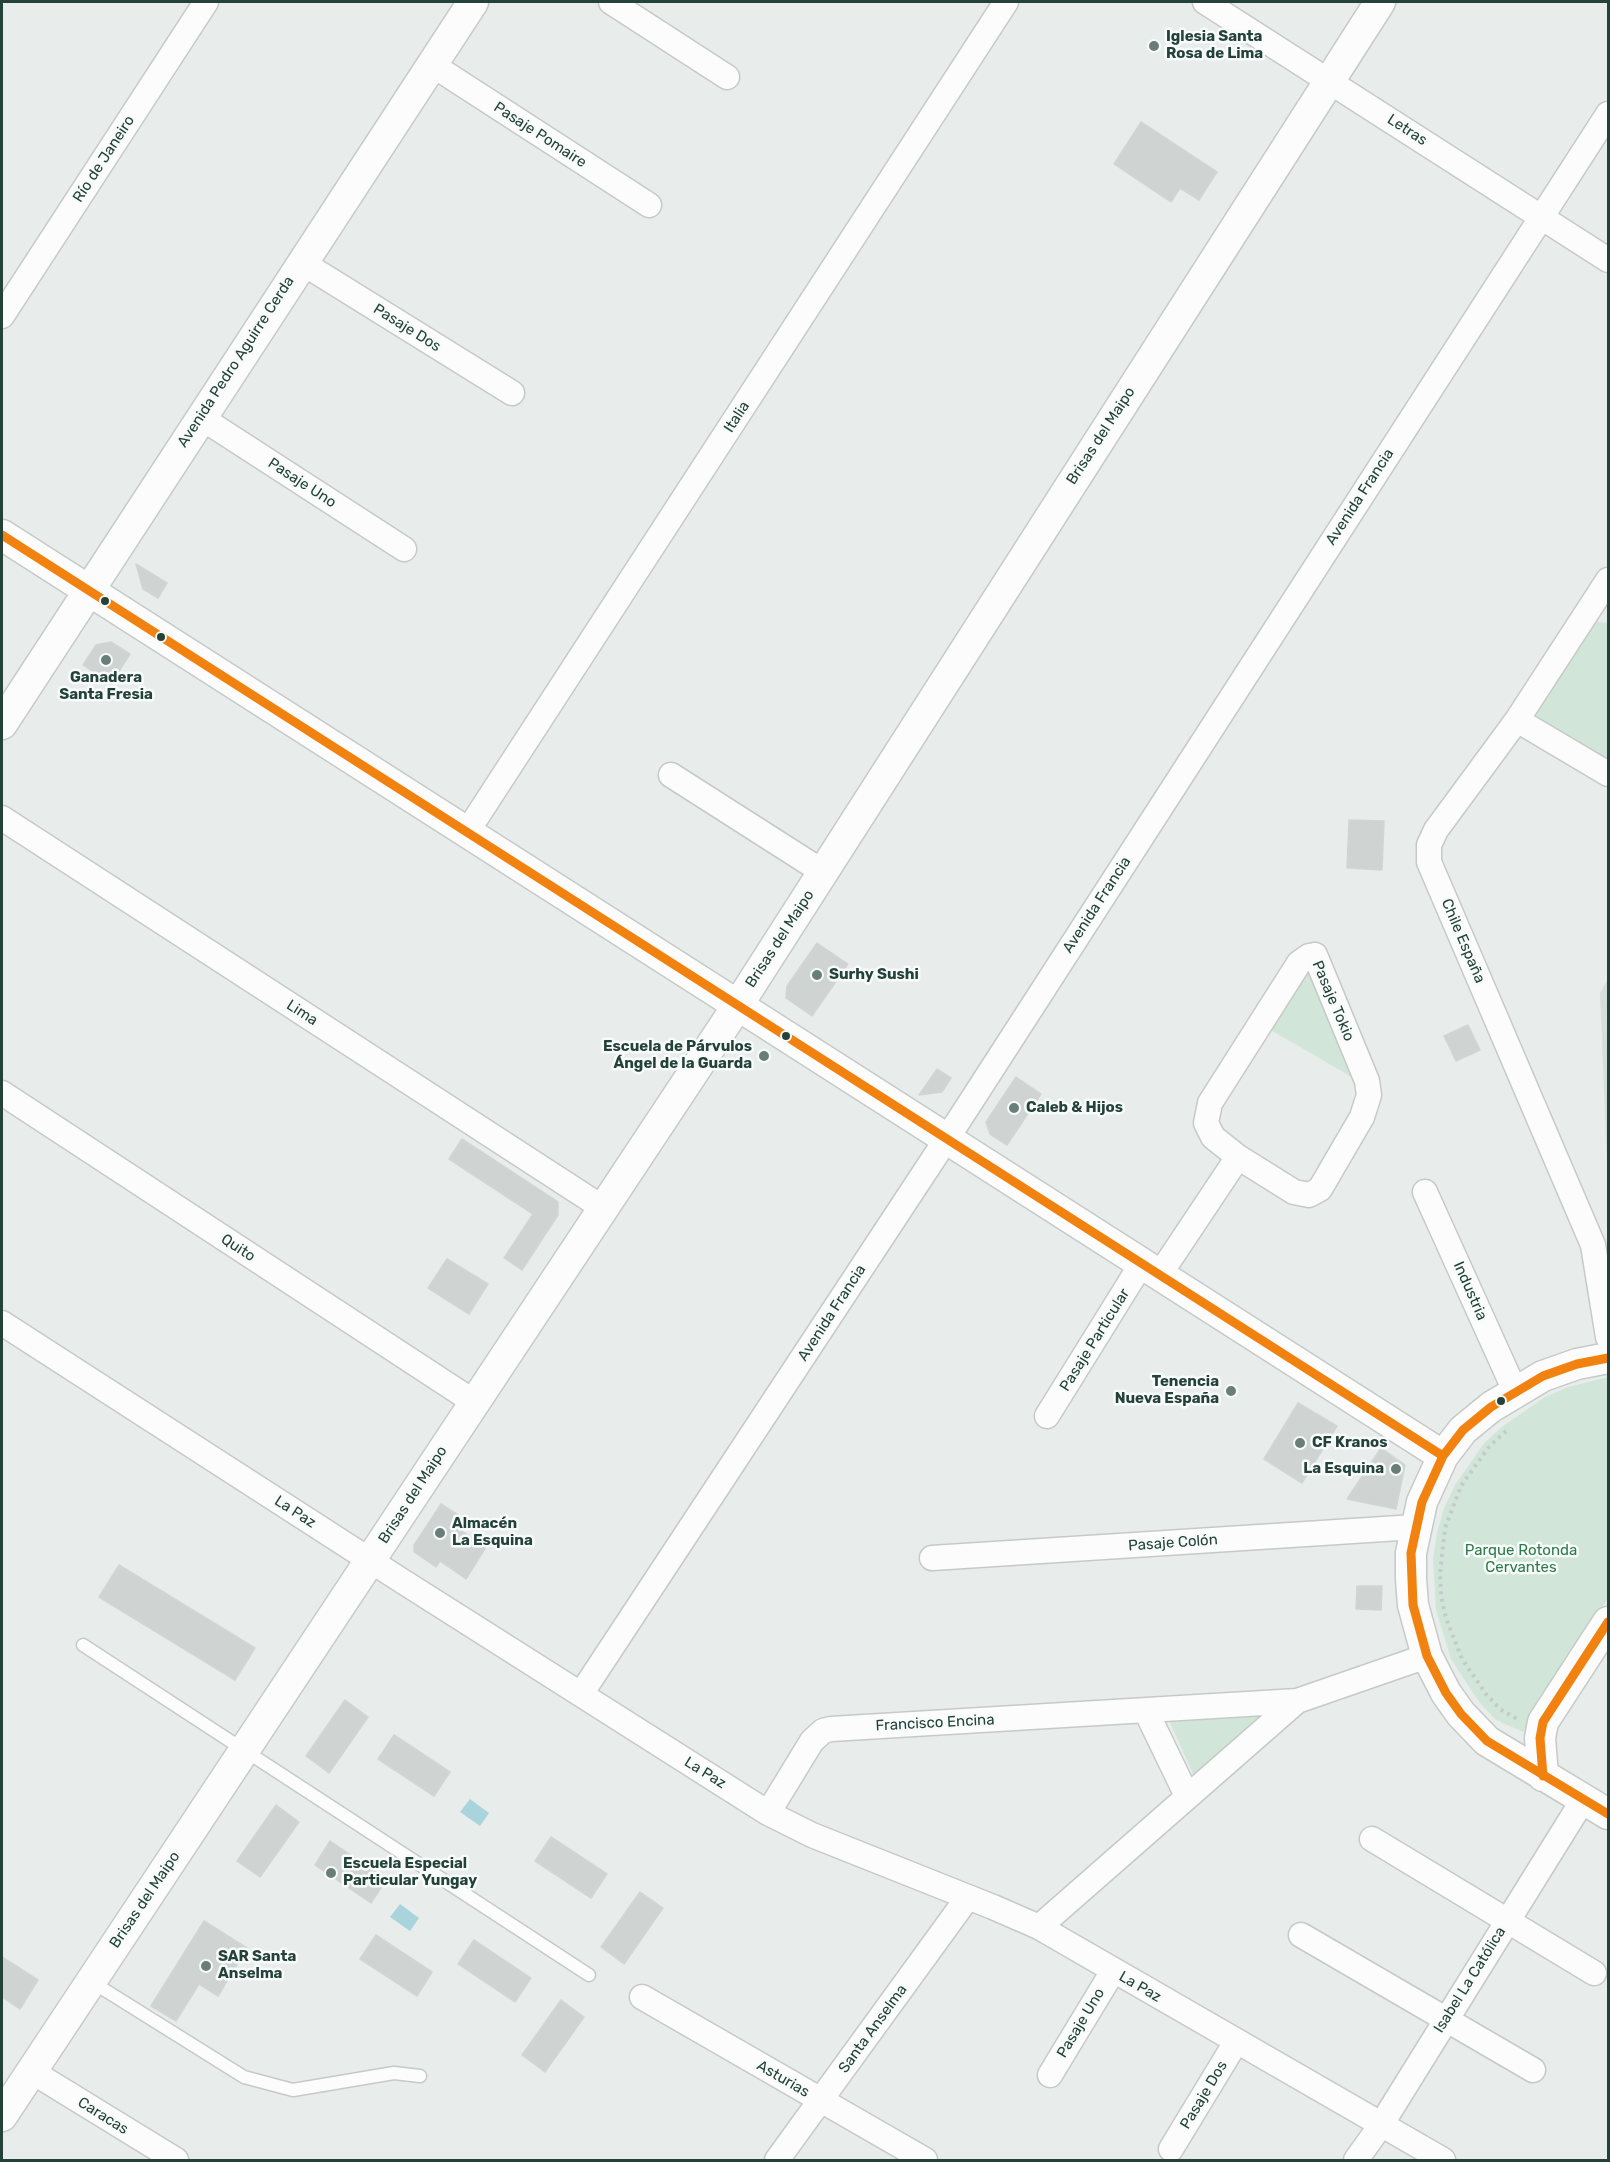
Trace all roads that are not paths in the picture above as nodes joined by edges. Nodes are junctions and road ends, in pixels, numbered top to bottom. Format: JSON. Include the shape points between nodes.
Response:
{"nodes":[{"id":1,"x":206,"y":2,"type":"edge"},
{"id":2,"x":472,"y":2,"type":"edge"},
{"id":3,"x":611,"y":2,"type":"edge"},
{"id":4,"x":1006,"y":2,"type":"edge"},
{"id":5,"x":1205,"y":2,"type":"edge"},
{"id":6,"x":1380,"y":2,"type":"edge"},
{"id":7,"x":431,"y":64,"type":"junction"},
{"id":8,"x":727,"y":77,"type":"dead end"},
{"id":9,"x":1329,"y":80,"type":"junction"},
{"id":10,"x":1608,"y":114,"type":"edge"},
{"id":11,"x":649,"y":205,"type":"dead end"},
{"id":12,"x":1541,"y":217,"type":"junction"},
{"id":13,"x":1608,"y":260,"type":"edge"},
{"id":14,"x":301,"y":262,"type":"junction"},
{"id":15,"x":2,"y":316,"type":"edge"},
{"id":16,"x":513,"y":393,"type":"dead end"},
{"id":17,"x":200,"y":417,"type":"junction"},
{"id":18,"x":2,"y":535,"type":"edge"},
{"id":19,"x":404,"y":549,"type":"dead end"},
{"id":20,"x":88,"y":590,"type":"junction"},
{"id":21,"x":1606,"y":591,"type":"edge"},
{"id":22,"x":1517,"y":720,"type":"junction"},
{"id":23,"x":2,"y":724,"type":"edge"},
{"id":24,"x":1608,"y":774,"type":"edge"},
{"id":25,"x":670,"y":775,"type":"dead end"},
{"id":26,"x":2,"y":818,"type":"edge"},
{"id":27,"x":467,"y":832,"type":"junction"},
{"id":28,"x":823,"y":872,"type":"junction"},
{"id":29,"x":738,"y":1005,"type":"junction"},
{"id":30,"x":2,"y":1093,"type":"edge"},
{"id":31,"x":947,"y":1138,"type":"junction"},
{"id":32,"x":1238,"y":1157,"type":"junction"},
{"id":33,"x":1425,"y":1192,"type":"dead end"},
{"id":34,"x":603,"y":1208,"type":"junction"},
{"id":35,"x":1151,"y":1269,"type":"junction"},
{"id":36,"x":2,"y":1323,"type":"edge"},
{"id":37,"x":1608,"y":1337,"type":"edge"},
{"id":38,"x":1608,"y":1358,"type":"edge"},
{"id":39,"x":1515,"y":1391,"type":"junction"},
{"id":40,"x":474,"y":1402,"type":"junction"},
{"id":41,"x":1047,"y":1416,"type":"dead end"},
{"id":42,"x":1443,"y":1456,"type":"junction"},
{"id":43,"x":1415,"y":1527,"type":"junction"},
{"id":44,"x":932,"y":1558,"type":"dead end"},
{"id":45,"x":370,"y":1560,"type":"junction"},
{"id":46,"x":1608,"y":1622,"type":"edge"},
{"id":47,"x":83,"y":1645,"type":"dead end"},
{"id":48,"x":1427,"y":1656,"type":"junction"},
{"id":49,"x":581,"y":1694,"type":"junction"},
{"id":50,"x":1297,"y":1701,"type":"junction"},
{"id":51,"x":1146,"y":1711,"type":"junction"},
{"id":52,"x":1532,"y":1722,"type":"junction"},
{"id":53,"x":1487,"y":1741,"type":"junction"},
{"id":54,"x":244,"y":1750,"type":"junction"},
{"id":55,"x":1543,"y":1776,"type":"junction"},
{"id":56,"x":1187,"y":1796,"type":"junction"},
{"id":57,"x":1583,"y":1800,"type":"junction"},
{"id":58,"x":768,"y":1813,"type":"junction"},
{"id":59,"x":1608,"y":1814,"type":"edge"},
{"id":60,"x":1372,"y":1839,"type":"dead end"},
{"id":61,"x":968,"y":1897,"type":"junction"},
{"id":62,"x":1507,"y":1920,"type":"junction"},
{"id":63,"x":1039,"y":1927,"type":"junction"},
{"id":64,"x":1301,"y":1935,"type":"dead end"},
{"id":65,"x":1113,"y":1971,"type":"junction"},
{"id":66,"x":1594,"y":1973,"type":"dead end"},
{"id":67,"x":589,"y":1975,"type":"dead end"},
{"id":68,"x":91,"y":1981,"type":"junction"},
{"id":69,"x":642,"y":1997,"type":"dead end"},
{"id":70,"x":1446,"y":2019,"type":"junction"},
{"id":71,"x":1236,"y":2042,"type":"junction"},
{"id":72,"x":1533,"y":2070,"type":"dead end"},
{"id":73,"x":31,"y":2071,"type":"junction"},
{"id":74,"x":1050,"y":2075,"type":"dead end"},
{"id":75,"x":420,"y":2076,"type":"dead end"},
{"id":76,"x":821,"y":2100,"type":"junction"},
{"id":77,"x":2,"y":2116,"type":"edge"},
{"id":78,"x":1381,"y":2125,"type":"junction"},
{"id":79,"x":1171,"y":2149,"type":"dead end"},
{"id":80,"x":176,"y":2160,"type":"edge"},
{"id":81,"x":777,"y":2160,"type":"edge"},
{"id":82,"x":925,"y":2160,"type":"edge"},
{"id":83,"x":1356,"y":2160,"type":"edge"},
{"id":84,"x":1443,"y":2160,"type":"edge"}],
"edges":[{"from":1,"to":15,"type":"street","name":"Río de Janeiro"},
{"from":2,"to":7,"type":"street","name":"Avenida Pedro Aguirre Cerda"},
{"from":3,"to":8,"type":"street"},
{"from":4,"to":27,"type":"street","name":"Italia"},
{"from":5,"to":9,"type":"street","name":"Letras"},
{"from":6,"to":9,"type":"street","name":"Brisas del Maipo"},
{"from":7,"to":11,"type":"street","name":"Pasaje Pomaire"},
{"from":7,"to":14,"type":"street","name":"Avenida Pedro Aguirre Cerda"},
{"from":9,"to":12,"type":"street","name":"Letras"},
{"from":9,"to":28,"type":"street","name":"Brisas del Maipo"},
{"from":10,"to":12,"type":"street","name":"Avenida Francia"},
{"from":12,"to":13,"type":"street","name":"Letras"},
{"from":12,"to":31,"type":"street","name":"Avenida Francia"},
{"from":14,"to":16,"type":"street","name":"Pasaje Dos"},
{"from":14,"to":17,"type":"street","name":"Avenida Pedro Aguirre Cerda"},
{"from":17,"to":19,"type":"street","name":"Pasaje Uno"},
{"from":17,"to":20,"type":"street","name":"Avenida Pedro Aguirre Cerda"},
{"from":18,"to":20,"type":"street"},
{"from":20,"to":23,"type":"street","name":"Avenida Pedro Aguirre Cerda"},
{"from":20,"to":27,"type":"street"},
{"from":21,"to":22,"type":"street","name":"Chile España"},
{"from":22,"to":24,"type":"street"},
{"from":22,"to":37,"type":"street","name":"Chile España","via":[[1436,830],[1429,845],[1429,862],[1593,1245]]},
{"from":25,"to":28,"type":"street"},
{"from":26,"to":34,"type":"street","name":"Lima"},
{"from":27,"to":29,"type":"street"},
{"from":28,"to":29,"type":"street","name":"Brisas del Maipo"},
{"from":29,"to":31,"type":"street"},
{"from":29,"to":34,"type":"street","name":"Brisas del Maipo"},
{"from":30,"to":40,"type":"street","name":"Quito"},
{"from":31,"to":35,"type":"street"},
{"from":31,"to":49,"type":"street","name":"Avenida Francia"},
{"from":32,"to":32,"type":"street","name":"Pasaje Tokio","via":[[1213,1137],[1206,1123],[1210,1102],[1299,963],[1315,956],[1367,1081],[1369,1095],[1362,1117],[1320,1189],[1309,1195],[1294,1192]]},
{"from":32,"to":35,"type":"street"},
{"from":33,"to":39,"type":"street","name":"Industria"},
{"from":34,"to":40,"type":"street","name":"Brisas del Maipo"},
{"from":35,"to":41,"type":"street","name":"Pasaje Particular"},
{"from":35,"to":42,"type":"street"},
{"from":36,"to":45,"type":"street","name":"La Paz"},
{"from":38,"to":39,"type":"street","via":[[1543,1376]]},
{"from":39,"to":42,"type":"street","via":[[1463,1430]]},
{"from":40,"to":45,"type":"street","name":"Brisas del Maipo"},
{"from":42,"to":43,"type":"street","via":[[1431,1478]]},
{"from":43,"to":44,"type":"street","name":"Pasaje Colón"},
{"from":43,"to":48,"type":"street","via":[[1413,1605]]},
{"from":45,"to":49,"type":"street","name":"La Paz"},
{"from":45,"to":54,"type":"street","name":"Brisas del Maipo"},
{"from":46,"to":52,"type":"street"},
{"from":47,"to":54,"type":"lane"},
{"from":48,"to":50,"type":"street","name":"Francisco Encina"},
{"from":48,"to":53,"type":"street","via":[[1446,1693]]},
{"from":49,"to":58,"type":"street","name":"La Paz"},
{"from":50,"to":51,"type":"street","name":"Francisco Encina"},
{"from":50,"to":56,"type":"street","name":"Francisco Encina"},
{"from":51,"to":56,"type":"street"},
{"from":51,"to":58,"type":"street","name":"Francisco Encina","via":[[823,1731],[812,1741]]},
{"from":52,"to":53,"type":"street","via":[[1532,1732],[1519,1738]]},
{"from":52,"to":55,"type":"street","via":[[1540,1737]]},
{"from":53,"to":55,"type":"street"},
{"from":54,"to":67,"type":"lane"},
{"from":54,"to":68,"type":"street","name":"Brisas del Maipo"},
{"from":55,"to":57,"type":"street"},
{"from":56,"to":63,"type":"street","name":"Francisco Encina"},
{"from":57,"to":59,"type":"street"},
{"from":57,"to":62,"type":"street","name":"Isabel La Católica"},
{"from":58,"to":61,"type":"street","name":"La Paz","via":[[812,1835]]},
{"from":60,"to":62,"type":"street"},
{"from":61,"to":63,"type":"street","name":"La Paz"},
{"from":61,"to":76,"type":"street","name":"Santa Anselma"},
{"from":62,"to":66,"type":"street"},
{"from":62,"to":70,"type":"street","name":"Isabel La Católica"},
{"from":63,"to":65,"type":"street","name":"La Paz"},
{"from":64,"to":70,"type":"street"},
{"from":65,"to":71,"type":"street","name":"La Paz"},
{"from":65,"to":74,"type":"street","name":"Pasaje Uno"},
{"from":68,"to":73,"type":"street","name":"Brisas del Maipo"},
{"from":68,"to":75,"type":"lane","via":[[244,2077],[293,2090],[394,2073]]},
{"from":69,"to":76,"type":"street","name":"Asturias"},
{"from":70,"to":72,"type":"street"},
{"from":70,"to":78,"type":"street","name":"Isabel La Católica"},
{"from":71,"to":78,"type":"street","name":"La Paz"},
{"from":71,"to":79,"type":"street","name":"Pasaje Dos"},
{"from":73,"to":77,"type":"street","name":"Brisas del Maipo"},
{"from":73,"to":80,"type":"street","name":"Caracas"},
{"from":76,"to":81,"type":"street","name":"Santa Anselma"},
{"from":76,"to":82,"type":"street","name":"Asturias"},
{"from":78,"to":83,"type":"street","name":"Isabel La Católica"},
{"from":78,"to":84,"type":"street","name":"La Paz"}]}
